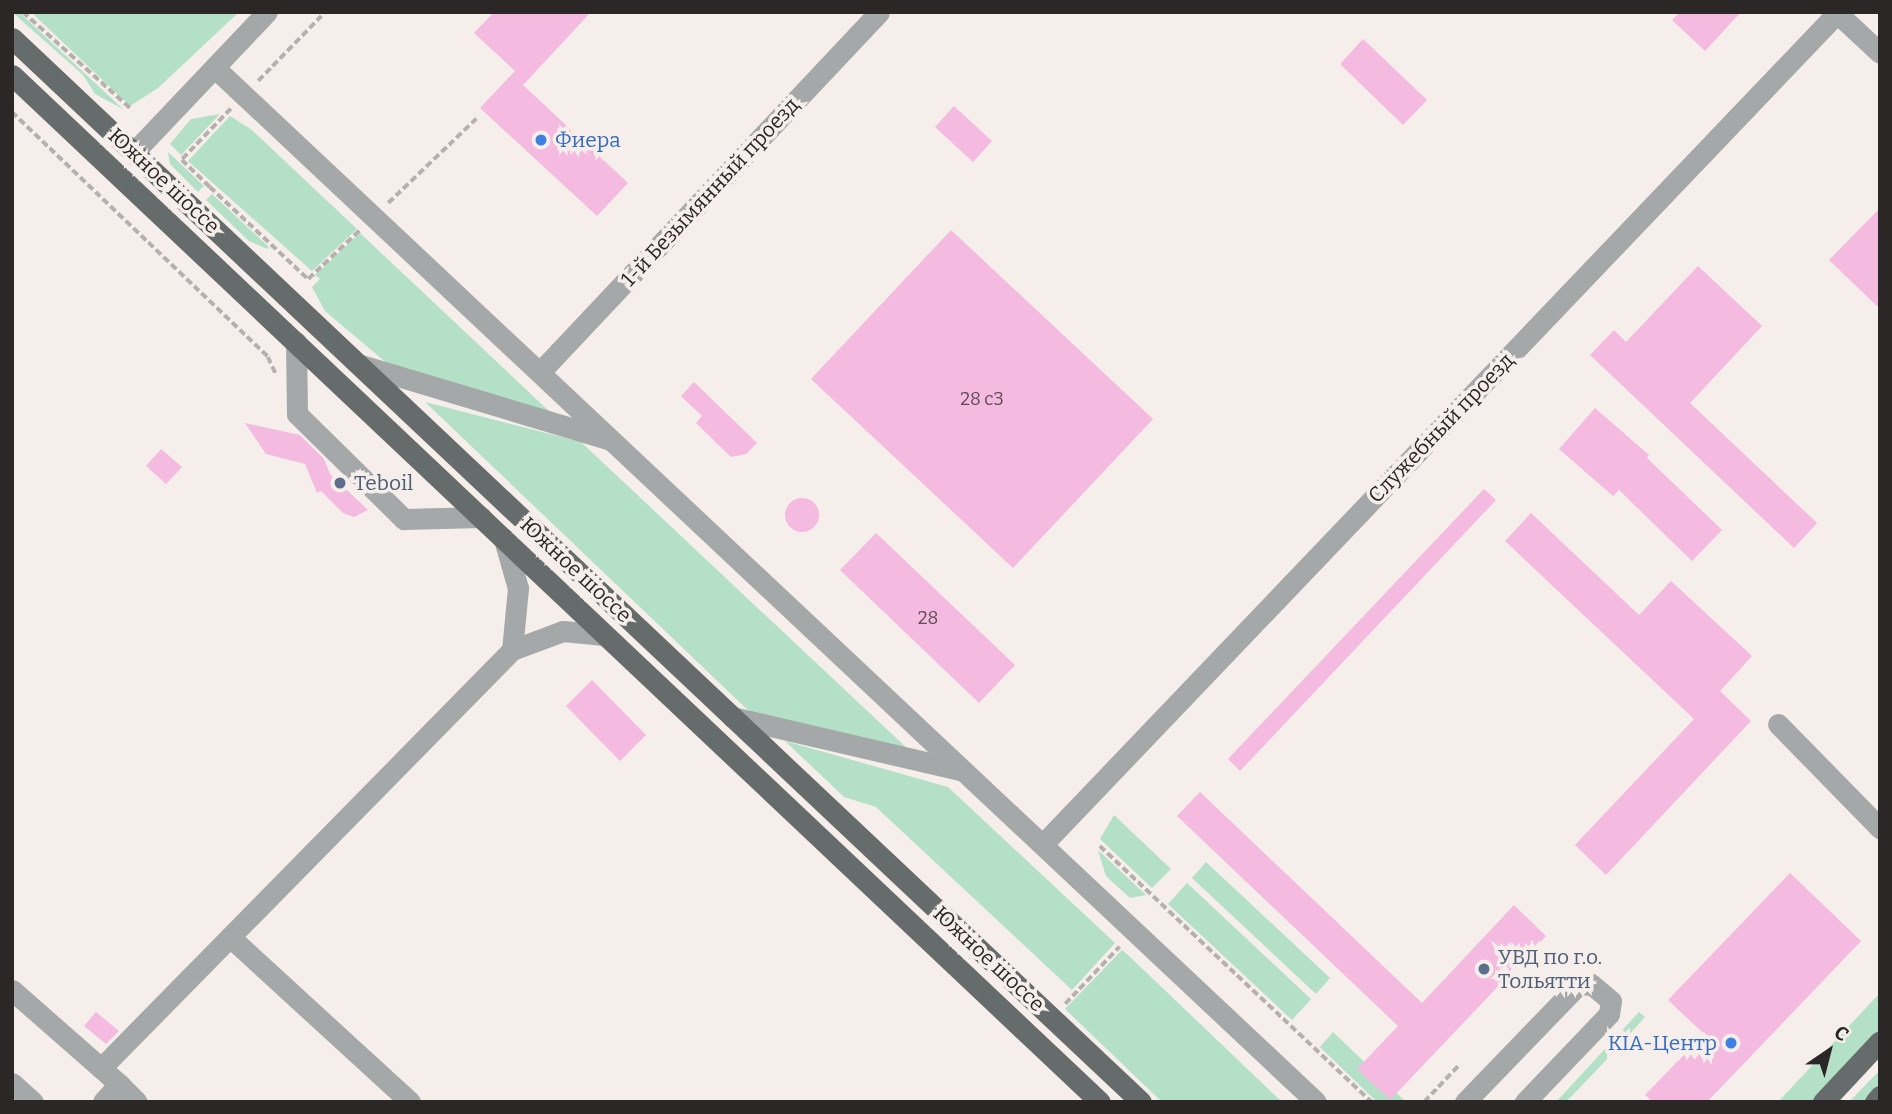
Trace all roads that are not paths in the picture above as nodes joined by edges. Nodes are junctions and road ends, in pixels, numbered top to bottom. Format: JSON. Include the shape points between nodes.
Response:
{"nodes":[{"id":1,"x":267,"y":12,"type":"edge"},
{"id":2,"x":880,"y":12,"type":"edge"},
{"id":3,"x":1837,"y":13,"type":"edge"},
{"id":4,"x":12,"y":38,"type":"edge"},
{"id":5,"x":1880,"y":54,"type":"edge"},
{"id":6,"x":215,"y":68,"type":"junction"},
{"id":7,"x":12,"y":75,"type":"edge"},
{"id":8,"x":134,"y":152,"type":"junction"},
{"id":9,"x":296,"y":342,"type":"junction"},
{"id":10,"x":360,"y":365,"type":"junction"},
{"id":11,"x":540,"y":372,"type":"junction"},
{"id":12,"x":613,"y":440,"type":"junction"},
{"id":13,"x":481,"y":517,"type":"junction"},
{"id":14,"x":503,"y":539,"type":"junction"},
{"id":15,"x":604,"y":635,"type":"junction"},
{"id":16,"x":512,"y":650,"type":"junction"},
{"id":17,"x":732,"y":717,"type":"junction"},
{"id":18,"x":1778,"y":724,"type":"dead end"},
{"id":19,"x":962,"y":770,"type":"junction"},
{"id":20,"x":1880,"y":828,"type":"edge"},
{"id":21,"x":1043,"y":844,"type":"junction"},
{"id":22,"x":230,"y":937,"type":"junction"},
{"id":23,"x":13,"y":989,"type":"edge"},
{"id":24,"x":1880,"y":1041,"type":"edge"},
{"id":25,"x":101,"y":1068,"type":"junction"},
{"id":26,"x":12,"y":1083,"type":"edge"},
{"id":27,"x":119,"y":1084,"type":"junction"},
{"id":28,"x":1880,"y":1096,"type":"edge"},
{"id":29,"x":33,"y":1102,"type":"edge"},
{"id":30,"x":103,"y":1102,"type":"edge"},
{"id":31,"x":137,"y":1102,"type":"edge"},
{"id":32,"x":410,"y":1102,"type":"edge"},
{"id":33,"x":1100,"y":1102,"type":"edge"},
{"id":34,"x":1141,"y":1102,"type":"edge"},
{"id":35,"x":1317,"y":1102,"type":"edge"},
{"id":36,"x":1465,"y":1102,"type":"edge"},
{"id":37,"x":1525,"y":1102,"type":"edge"},
{"id":38,"x":1823,"y":1102,"type":"edge"},
{"id":39,"x":1875,"y":1102,"type":"edge"}],
"edges":[{"from":1,"to":6,"type":"street"},
{"from":2,"to":11,"type":"street","name":"1-й Безымянный проезд"},
{"from":3,"to":5,"type":"street"},
{"from":3,"to":21,"type":"street","name":"Служебный проезд"},
{"from":4,"to":8,"type":"main road","name":"Южное шоссе"},
{"from":6,"to":8,"type":"street"},
{"from":6,"to":11,"type":"street"},
{"from":7,"to":9,"type":"main road","name":"Южное шоссе"},
{"from":8,"to":10,"type":"main road","name":"Южное шоссе"},
{"from":9,"to":13,"type":"main road","name":"Южное шоссе"},
{"from":9,"to":13,"type":"street","via":[[297,414],[404,519]]},
{"from":10,"to":12,"type":"street"},
{"from":10,"to":17,"type":"main road","name":"Южное шоссе"},
{"from":11,"to":12,"type":"street"},
{"from":12,"to":19,"type":"street"},
{"from":13,"to":14,"type":"main road","name":"Южное шоссе"},
{"from":14,"to":15,"type":"main road","name":"Южное шоссе"},
{"from":14,"to":16,"type":"street","via":[[518,588]]},
{"from":15,"to":16,"type":"street","via":[[563,631]]},
{"from":15,"to":33,"type":"main road","name":"Южное шоссе"},
{"from":16,"to":22,"type":"street"},
{"from":17,"to":19,"type":"street"},
{"from":17,"to":34,"type":"main road","name":"Южное шоссе"},
{"from":18,"to":20,"type":"street"},
{"from":19,"to":21,"type":"street"},
{"from":21,"to":35,"type":"street"},
{"from":22,"to":25,"type":"street"},
{"from":22,"to":32,"type":"street"},
{"from":23,"to":25,"type":"street"},
{"from":24,"to":38,"type":"main road"},
{"from":25,"to":27,"type":"street"},
{"from":26,"to":29,"type":"street"},
{"from":27,"to":30,"type":"street"},
{"from":27,"to":31,"type":"street"},
{"from":28,"to":39,"type":"main road"},
{"from":36,"to":37,"type":"street","via":[[1578,985],[1591,984],[1611,1001],[1609,1014]]}]}
